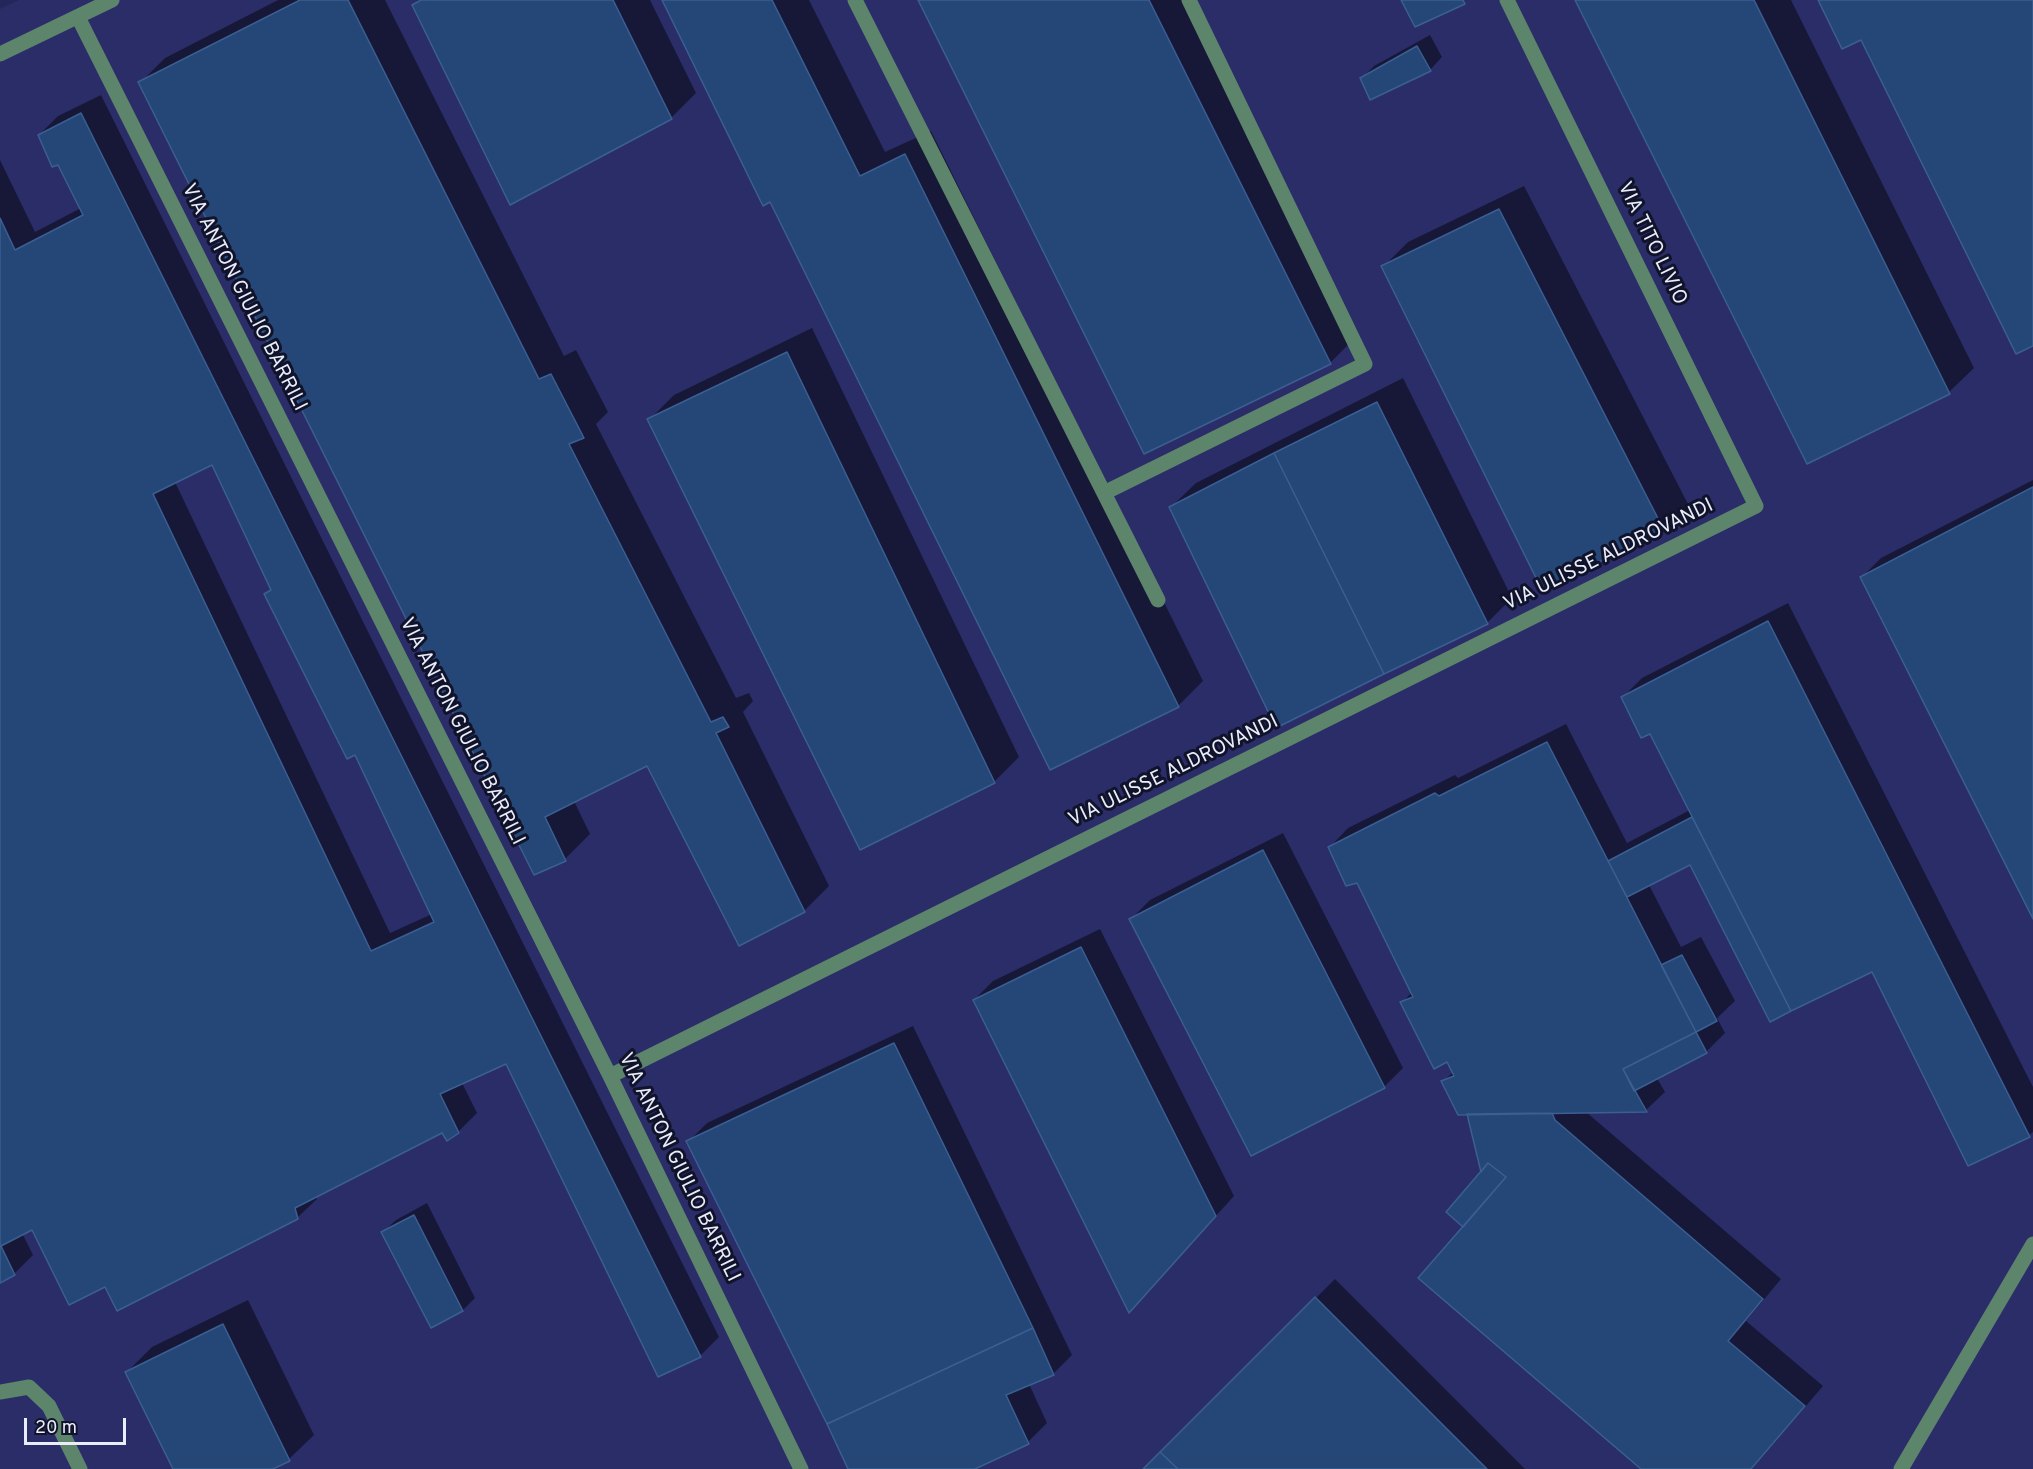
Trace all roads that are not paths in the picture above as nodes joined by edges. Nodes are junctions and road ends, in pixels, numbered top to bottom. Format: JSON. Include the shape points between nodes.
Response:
{"nodes":[{"id":1,"x":112,"y":0,"type":"edge"},
{"id":2,"x":855,"y":0,"type":"edge"},
{"id":3,"x":1189,"y":0,"type":"edge"},
{"id":4,"x":1508,"y":0,"type":"edge"},
{"id":5,"x":78,"y":17,"type":"junction"},
{"id":6,"x":0,"y":54,"type":"edge"},
{"id":7,"x":1104,"y":493,"type":"junction"},
{"id":8,"x":1756,"y":506,"type":"joint"},
{"id":9,"x":1158,"y":600,"type":"dead end"},
{"id":10,"x":610,"y":1076,"type":"junction"},
{"id":11,"x":2033,"y":1244,"type":"edge"},
{"id":12,"x":0,"y":1392,"type":"edge"},
{"id":13,"x":80,"y":1469,"type":"edge"},
{"id":14,"x":801,"y":1469,"type":"edge"},
{"id":15,"x":1901,"y":1469,"type":"edge"}],
"edges":[{"from":1,"to":5,"type":"street"},
{"from":2,"to":7,"type":"street"},
{"from":3,"to":7,"type":"street","via":[[1365,364]]},
{"from":4,"to":8,"type":"street","name":"VIA TITO LIVIO"},
{"from":5,"to":6,"type":"street"},
{"from":5,"to":10,"type":"street","name":"VIA ANTON GIULIO BARRILI"},
{"from":7,"to":9,"type":"street"},
{"from":8,"to":10,"type":"street","name":"VIA ULISSE ALDROVANDI"},
{"from":10,"to":14,"type":"street","name":"VIA ANTON GIULIO BARRILI"},
{"from":11,"to":15,"type":"street"},
{"from":12,"to":13,"type":"street","via":[[28,1387],[49,1406]]}]}
